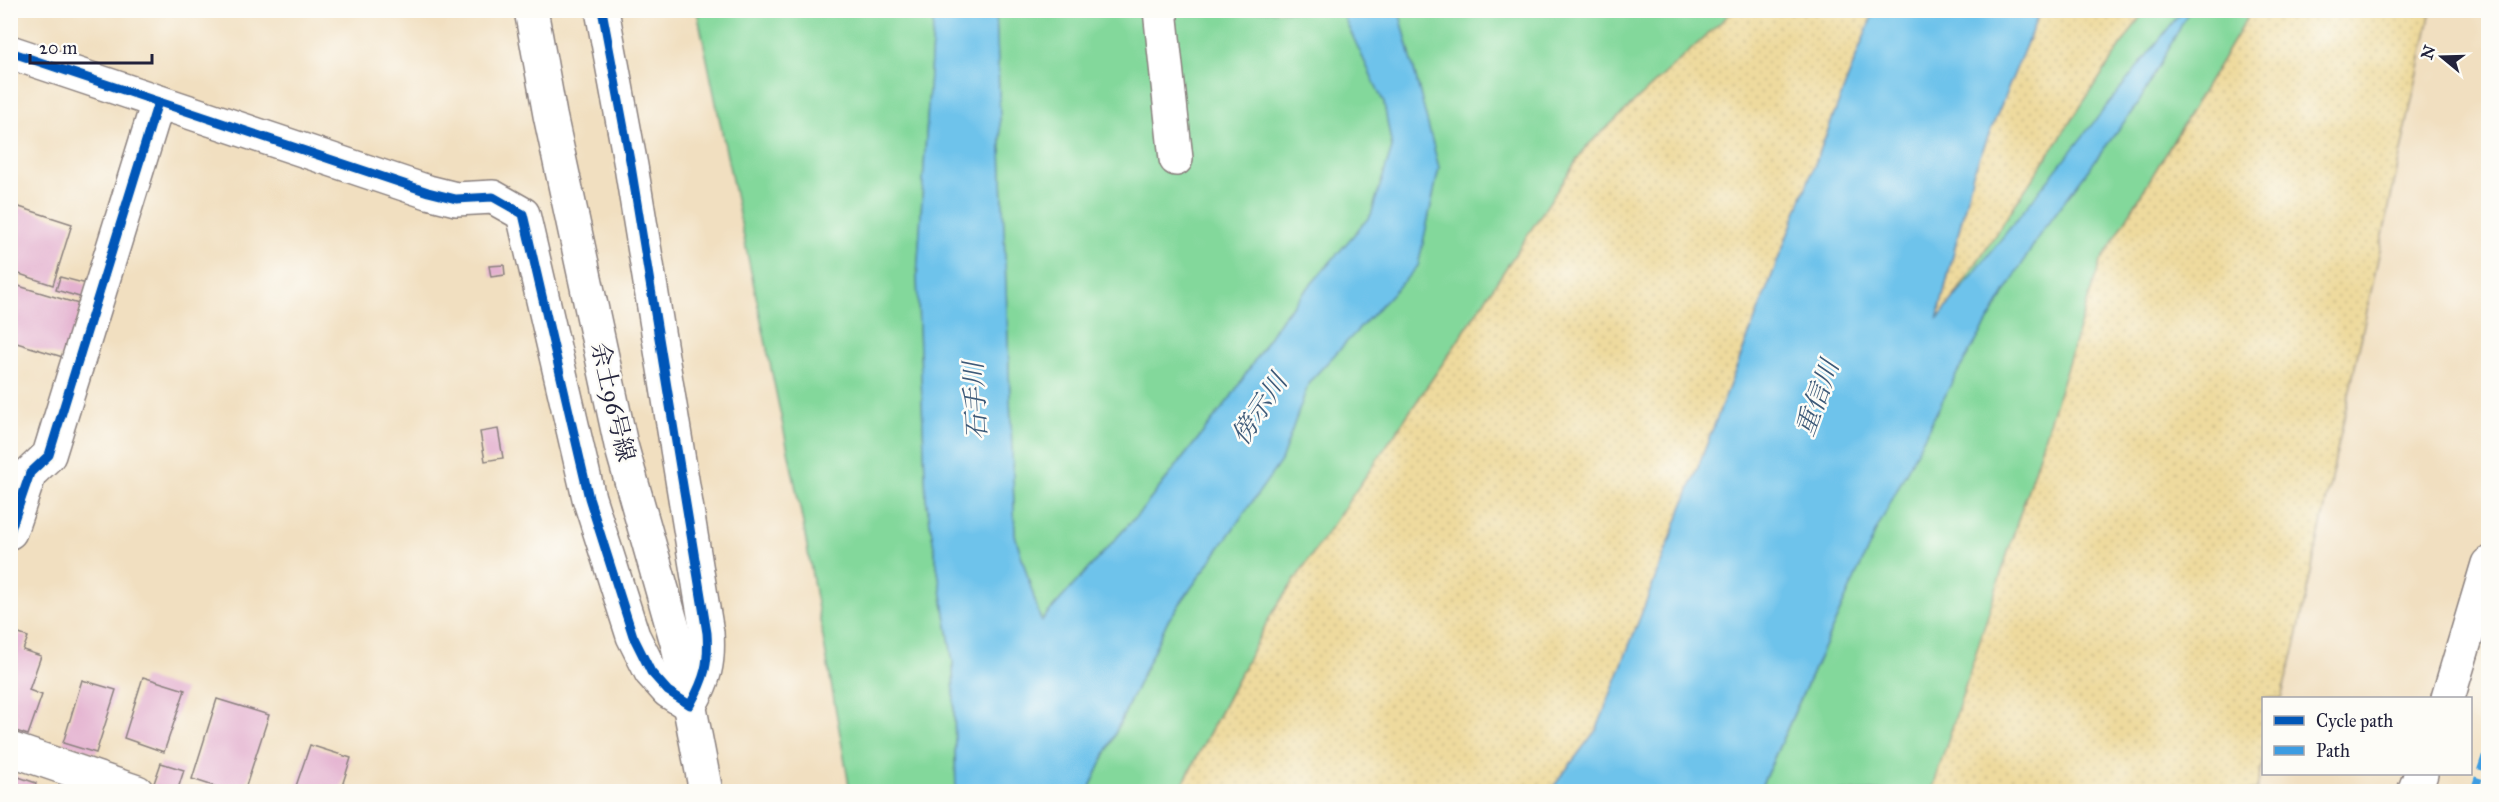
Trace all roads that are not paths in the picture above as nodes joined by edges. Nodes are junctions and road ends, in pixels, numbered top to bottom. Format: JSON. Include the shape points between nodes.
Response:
{"nodes":[{"id":1,"x":531,"y":10,"type":"edge"},
{"id":2,"x":602,"y":10,"type":"edge"},
{"id":3,"x":1160,"y":10,"type":"edge"},
{"id":4,"x":10,"y":52,"type":"edge"},
{"id":5,"x":158,"y":102,"type":"junction"},
{"id":6,"x":1176,"y":159,"type":"dead end"},
{"id":7,"x":10,"y":532,"type":"edge"},
{"id":8,"x":2488,"y":564,"type":"edge"},
{"id":9,"x":2449,"y":697,"type":"edge"},
{"id":10,"x":690,"y":705,"type":"junction"},
{"id":11,"x":10,"y":749,"type":"edge"},
{"id":12,"x":2421,"y":775,"type":"edge"},
{"id":13,"x":137,"y":792,"type":"edge"},
{"id":14,"x":706,"y":792,"type":"edge"},
{"id":15,"x":2414,"y":792,"type":"edge"}],
"edges":[{"from":1,"to":10,"type":"street","name":"余土96号線","via":[[621,445],[678,646]]},
{"from":2,"to":10,"type":"street","via":[[707,633],[709,659]]},
{"from":3,"to":6,"type":"street"},
{"from":4,"to":5,"type":"street"},
{"from":5,"to":7,"type":"street","via":[[49,456],[30,473]]},
{"from":5,"to":10,"type":"street","via":[[428,192],[456,199],[493,197],[523,214],[589,498],[633,636],[651,672],[668,691]]},
{"from":8,"to":9,"type":"street"},
{"from":10,"to":14,"type":"street","name":"余土96号線"},
{"from":11,"to":13,"type":"street"},
{"from":12,"to":15,"type":"street"}]}
